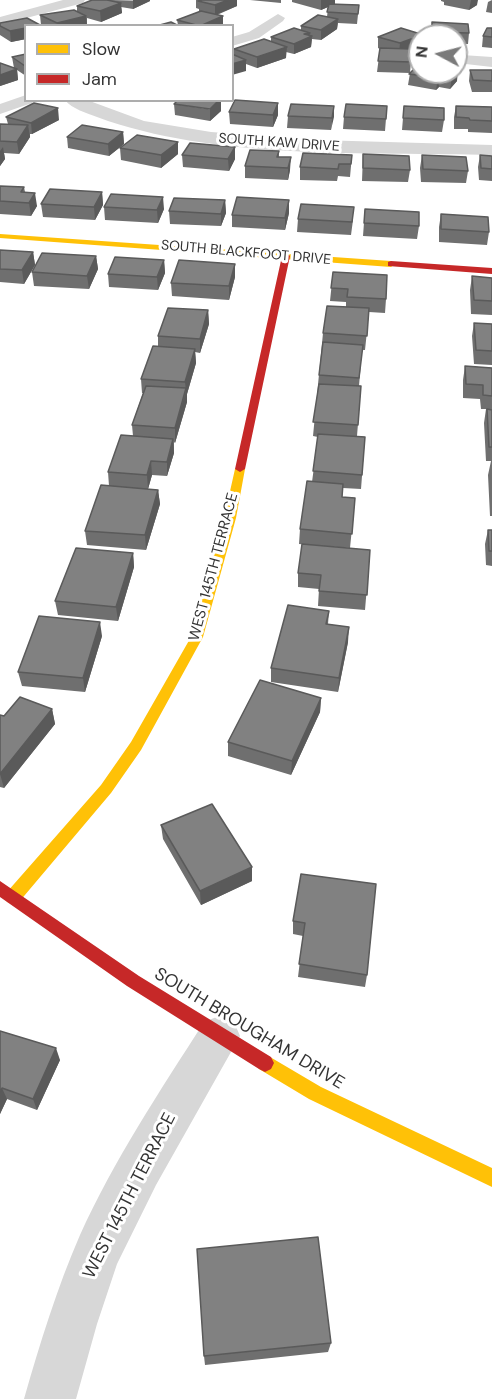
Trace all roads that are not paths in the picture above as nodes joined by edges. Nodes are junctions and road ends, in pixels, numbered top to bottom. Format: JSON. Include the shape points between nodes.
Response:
{"nodes":[{"id":1,"x":16,"y":0,"type":"edge"},
{"id":2,"x":78,"y":0,"type":"edge"},
{"id":3,"x":44,"y":10,"type":"junction"},
{"id":4,"x":278,"y":18,"type":"dead end"},
{"id":5,"x":0,"y":21,"type":"edge"},
{"id":6,"x":234,"y":41,"type":"edge"},
{"id":7,"x":468,"y":60,"type":"edge"},
{"id":8,"x":492,"y":62,"type":"edge"},
{"id":9,"x":24,"y":101,"type":"edge"},
{"id":10,"x":78,"y":102,"type":"edge"},
{"id":11,"x":0,"y":109,"type":"edge"},
{"id":12,"x":492,"y":150,"type":"edge"},
{"id":13,"x":0,"y":236,"type":"edge"},
{"id":14,"x":286,"y":256,"type":"junction"},
{"id":15,"x":492,"y":271,"type":"edge"},
{"id":16,"x":0,"y":888,"type":"edge"},
{"id":17,"x":13,"y":897,"type":"junction"},
{"id":18,"x":219,"y":1036,"type":"junction"},
{"id":19,"x":492,"y":1178,"type":"edge"},
{"id":20,"x":50,"y":1399,"type":"edge"}],
"edges":[{"from":1,"to":3,"type":"street"},
{"from":2,"to":3,"type":"street"},
{"from":3,"to":5,"type":"street"},
{"from":4,"to":6,"type":"street","via":[[254,35]]},
{"from":7,"to":8,"type":"street"},
{"from":9,"to":11,"type":"street"},
{"from":10,"to":12,"type":"street","name":"SOUTH KAW DRIVE","via":[[126,123],[203,138],[323,147]]},
{"from":13,"to":14,"type":"street","name":"SOUTH BLACKFOOT DRIVE"},
{"from":14,"to":15,"type":"street","name":"SOUTH BLACKFOOT DRIVE"},
{"from":14,"to":17,"type":"street","name":"WEST 145TH TERRACE","via":[[230,518],[197,637],[136,746],[106,789]]},
{"from":16,"to":17,"type":"street","name":"SOUTH BROUGHAM DRIVE"},
{"from":17,"to":18,"type":"street","name":"SOUTH BROUGHAM DRIVE"},
{"from":18,"to":19,"type":"street","name":"SOUTH BROUGHAM DRIVE","via":[[315,1093]]},
{"from":18,"to":20,"type":"street","name":"WEST 145TH TERRACE","via":[[159,1133],[98,1251],[78,1301]]}]}
